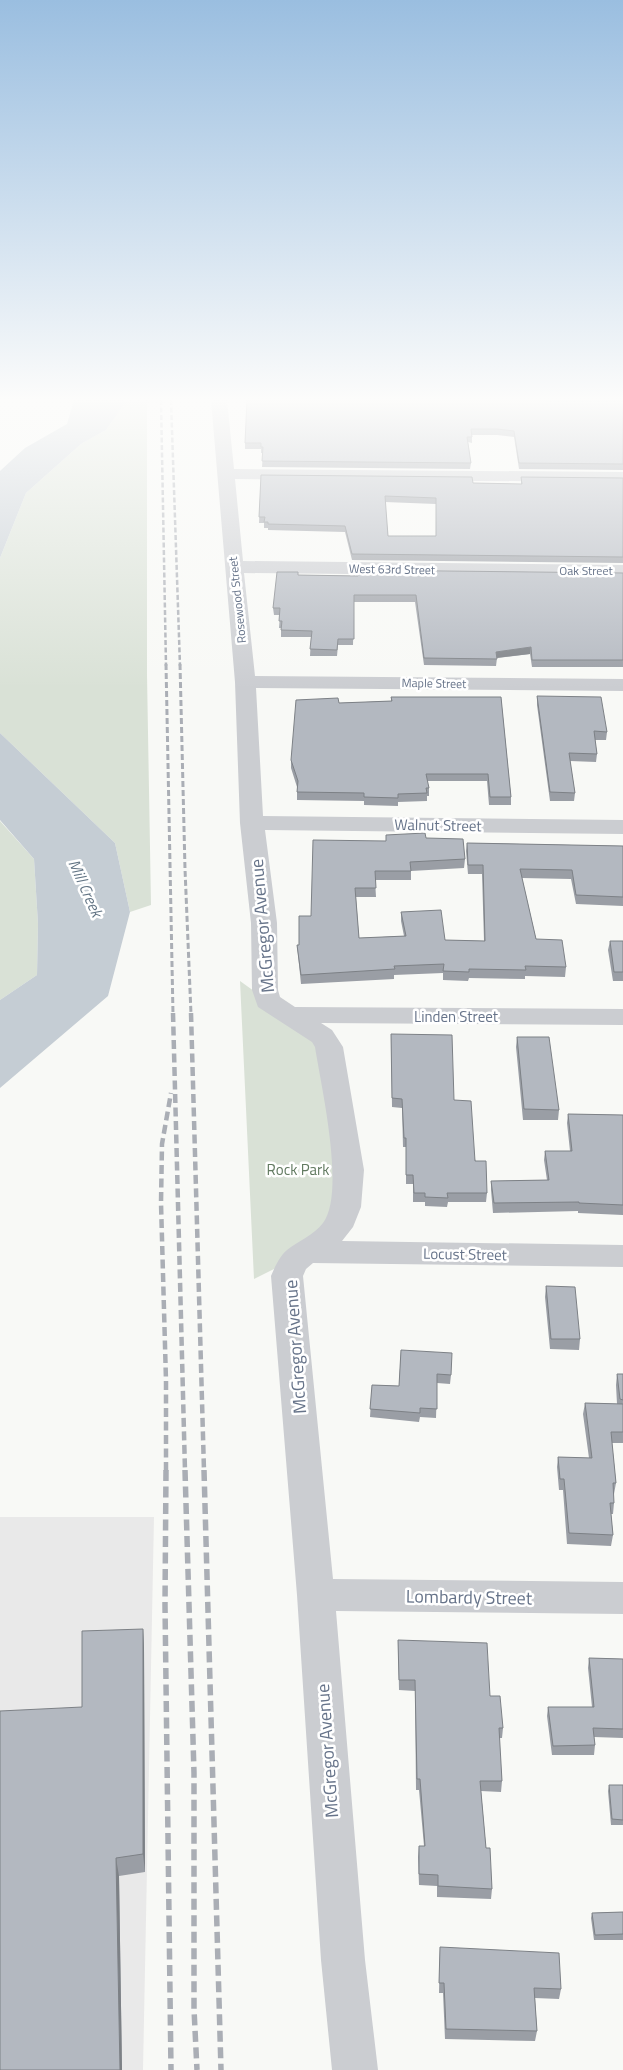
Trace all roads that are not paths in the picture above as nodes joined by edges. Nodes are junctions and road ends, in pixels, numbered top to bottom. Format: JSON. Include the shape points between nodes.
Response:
{"nodes":[{"id":1,"x":227,"y":497,"type":"edge"},
{"id":2,"x":233,"y":567,"type":"junction"},
{"id":3,"x":550,"y":570,"type":"joint"},
{"id":4,"x":623,"y":571,"type":"edge"},
{"id":5,"x":245,"y":682,"type":"junction"},
{"id":6,"x":623,"y":685,"type":"edge"},
{"id":7,"x":252,"y":823,"type":"junction"},
{"id":8,"x":623,"y":827,"type":"edge"},
{"id":9,"x":288,"y":1015,"type":"junction"},
{"id":10,"x":623,"y":1017,"type":"edge"},
{"id":11,"x":308,"y":1252,"type":"junction"},
{"id":12,"x":623,"y":1256,"type":"edge"},
{"id":13,"x":316,"y":1595,"type":"junction"},
{"id":14,"x":623,"y":1598,"type":"edge"},
{"id":15,"x":355,"y":2070,"type":"edge"}],
"edges":[{"from":1,"to":2,"type":"street","name":"Rosewood Street"},
{"from":2,"to":3,"type":"street","name":"West 63rd Street"},
{"from":2,"to":5,"type":"street","name":"Rosewood Street"},
{"from":3,"to":4,"type":"street","name":"Oak Street"},
{"from":5,"to":6,"type":"street","name":"Maple Street"},
{"from":5,"to":7,"type":"street","name":"McGregor Avenue"},
{"from":7,"to":8,"type":"street","name":"Walnut Street"},
{"from":7,"to":9,"type":"street","name":"McGregor Avenue","via":[[264,923],[265,990],[268,1001]]},
{"from":9,"to":10,"type":"street","name":"Linden Street"},
{"from":9,"to":11,"type":"street","name":"McGregor Avenue","via":[[322,1036],[329,1047],[349,1170],[344,1216],[327,1238]]},
{"from":11,"to":12,"type":"street","name":"Locust Street"},
{"from":11,"to":13,"type":"street","name":"McGregor Avenue","via":[[293,1263],[287,1276]]},
{"from":13,"to":14,"type":"street","name":"Lombardy Street"},
{"from":13,"to":15,"type":"street","name":"McGregor Avenue","via":[[343,1960]]}]}
